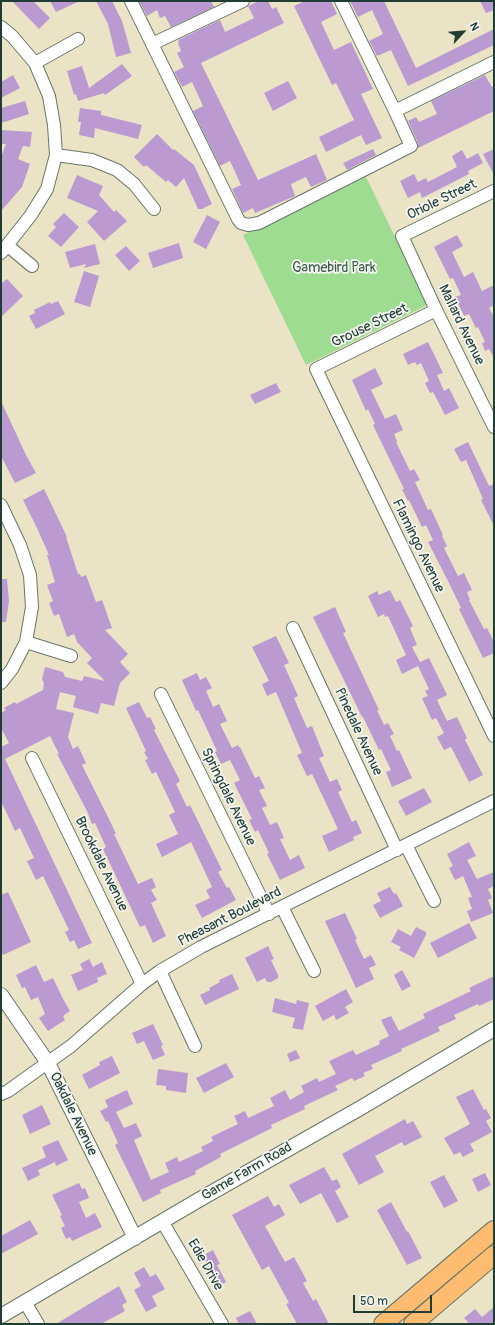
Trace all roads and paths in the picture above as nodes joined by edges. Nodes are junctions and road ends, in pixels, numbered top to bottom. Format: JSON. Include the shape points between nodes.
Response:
{"nodes":[{"id":1,"x":131,"y":1,"type":"edge"},
{"id":2,"x":243,"y":1,"type":"edge"},
{"id":3,"x":341,"y":1,"type":"edge"},
{"id":4,"x":1,"y":27,"type":"edge"},
{"id":5,"x":78,"y":39,"type":"dead end"},
{"id":6,"x":152,"y":44,"type":"junction"},
{"id":7,"x":494,"y":62,"type":"edge"},
{"id":8,"x":35,"y":64,"type":"junction"},
{"id":9,"x":395,"y":111,"type":"junction"},
{"id":10,"x":56,"y":155,"type":"junction"},
{"id":11,"x":494,"y":191,"type":"edge"},
{"id":12,"x":154,"y":209,"type":"dead end"},
{"id":13,"x":402,"y":236,"type":"joint"},
{"id":14,"x":4,"y":250,"type":"edge"},
{"id":15,"x":32,"y":266,"type":"dead end"},
{"id":16,"x":436,"y":310,"type":"junction"},
{"id":17,"x":316,"y":369,"type":"joint"},
{"id":18,"x":494,"y":427,"type":"edge"},
{"id":19,"x":1,"y":505,"type":"edge"},
{"id":20,"x":293,"y":628,"type":"dead end"},
{"id":21,"x":26,"y":642,"type":"junction"},
{"id":22,"x":71,"y":656,"type":"dead end"},
{"id":23,"x":1,"y":683,"type":"edge"},
{"id":24,"x":161,"y":694,"type":"dead end"},
{"id":25,"x":494,"y":736,"type":"edge"},
{"id":26,"x":32,"y":758,"type":"dead end"},
{"id":27,"x":494,"y":801,"type":"edge"},
{"id":28,"x":402,"y":847,"type":"junction"},
{"id":29,"x":434,"y":901,"type":"dead end"},
{"id":30,"x":282,"y":907,"type":"junction"},
{"id":31,"x":269,"y":914,"type":"junction"},
{"id":32,"x":160,"y":971,"type":"junction"},
{"id":33,"x":314,"y":971,"type":"dead end"},
{"id":34,"x":142,"y":984,"type":"junction"},
{"id":35,"x":1,"y":996,"type":"edge"},
{"id":36,"x":494,"y":1029,"type":"edge"},
{"id":37,"x":195,"y":1046,"type":"dead end"},
{"id":38,"x":48,"y":1063,"type":"junction"},
{"id":39,"x":1,"y":1094,"type":"edge"},
{"id":40,"x":162,"y":1221,"type":"junction"},
{"id":41,"x":494,"y":1230,"type":"edge"},
{"id":42,"x":135,"y":1238,"type":"junction"},
{"id":43,"x":494,"y":1255,"type":"edge"},
{"id":44,"x":25,"y":1302,"type":"junction"},
{"id":45,"x":1,"y":1316,"type":"edge"},
{"id":46,"x":38,"y":1324,"type":"edge"},
{"id":47,"x":222,"y":1324,"type":"edge"},
{"id":48,"x":383,"y":1324,"type":"edge"},
{"id":49,"x":413,"y":1324,"type":"edge"}],
"edges":[{"from":1,"to":6,"type":"street"},
{"from":2,"to":6,"type":"street"},
{"from":3,"to":9,"type":"street"},
{"from":4,"to":8,"type":"street","via":[[12,36]]},
{"from":5,"to":8,"type":"street"},
{"from":6,"to":9,"type":"street","via":[[241,223],[248,225],[259,223],[411,146]]},
{"from":7,"to":9,"type":"street"},
{"from":8,"to":10,"type":"street","via":[[49,96]]},
{"from":10,"to":12,"type":"street","via":[[92,160],[117,170],[134,184]]},
{"from":10,"to":14,"type":"street","via":[[47,189]]},
{"from":11,"to":13,"type":"street","name":"Oriole Street"},
{"from":13,"to":16,"type":"street","name":"Mallard Avenue"},
{"from":14,"to":15,"type":"street"},
{"from":16,"to":17,"type":"street","name":"Grouse Street"},
{"from":16,"to":18,"type":"street","name":"Mallard Avenue"},
{"from":17,"to":25,"type":"street","name":"Flamingo Avenue"},
{"from":19,"to":21,"type":"street","via":[[20,545],[30,575],[32,607]]},
{"from":20,"to":28,"type":"street","name":"Pinedale Avenue"},
{"from":21,"to":22,"type":"street"},
{"from":21,"to":23,"type":"street","via":[[12,669]]},
{"from":24,"to":31,"type":"street","name":"Springdale Avenue"},
{"from":26,"to":34,"type":"street","name":"Brookdale Avenue"},
{"from":27,"to":28,"type":"street","name":"Pheasant Boulevard"},
{"from":28,"to":29,"type":"street","name":"Pinedale Avenue"},
{"from":28,"to":30,"type":"street","name":"Pheasant Boulevard"},
{"from":30,"to":31,"type":"street","name":"Pheasant Boulevard"},
{"from":30,"to":33,"type":"street"},
{"from":31,"to":32,"type":"street","name":"Pheasant Boulevard","via":[[201,947]]},
{"from":32,"to":34,"type":"street","name":"Pheasant Boulevard"},
{"from":32,"to":37,"type":"street"},
{"from":34,"to":38,"type":"street","name":"Pheasant Boulevard"},
{"from":35,"to":38,"type":"street","name":"Oakdale Avenue"},
{"from":36,"to":40,"type":"street","name":"Game Farm Road"},
{"from":38,"to":39,"type":"street","name":"Pheasant Boulevard"},
{"from":38,"to":42,"type":"street","name":"Oakdale Avenue"},
{"from":40,"to":42,"type":"street","name":"Game Farm Road"},
{"from":40,"to":47,"type":"street","name":"Edie Drive"},
{"from":41,"to":48,"type":"main road"},
{"from":42,"to":44,"type":"street","name":"Game Farm Road"},
{"from":43,"to":49,"type":"main road"},
{"from":44,"to":45,"type":"street","name":"Game Farm Road"},
{"from":44,"to":46,"type":"street"}]}
